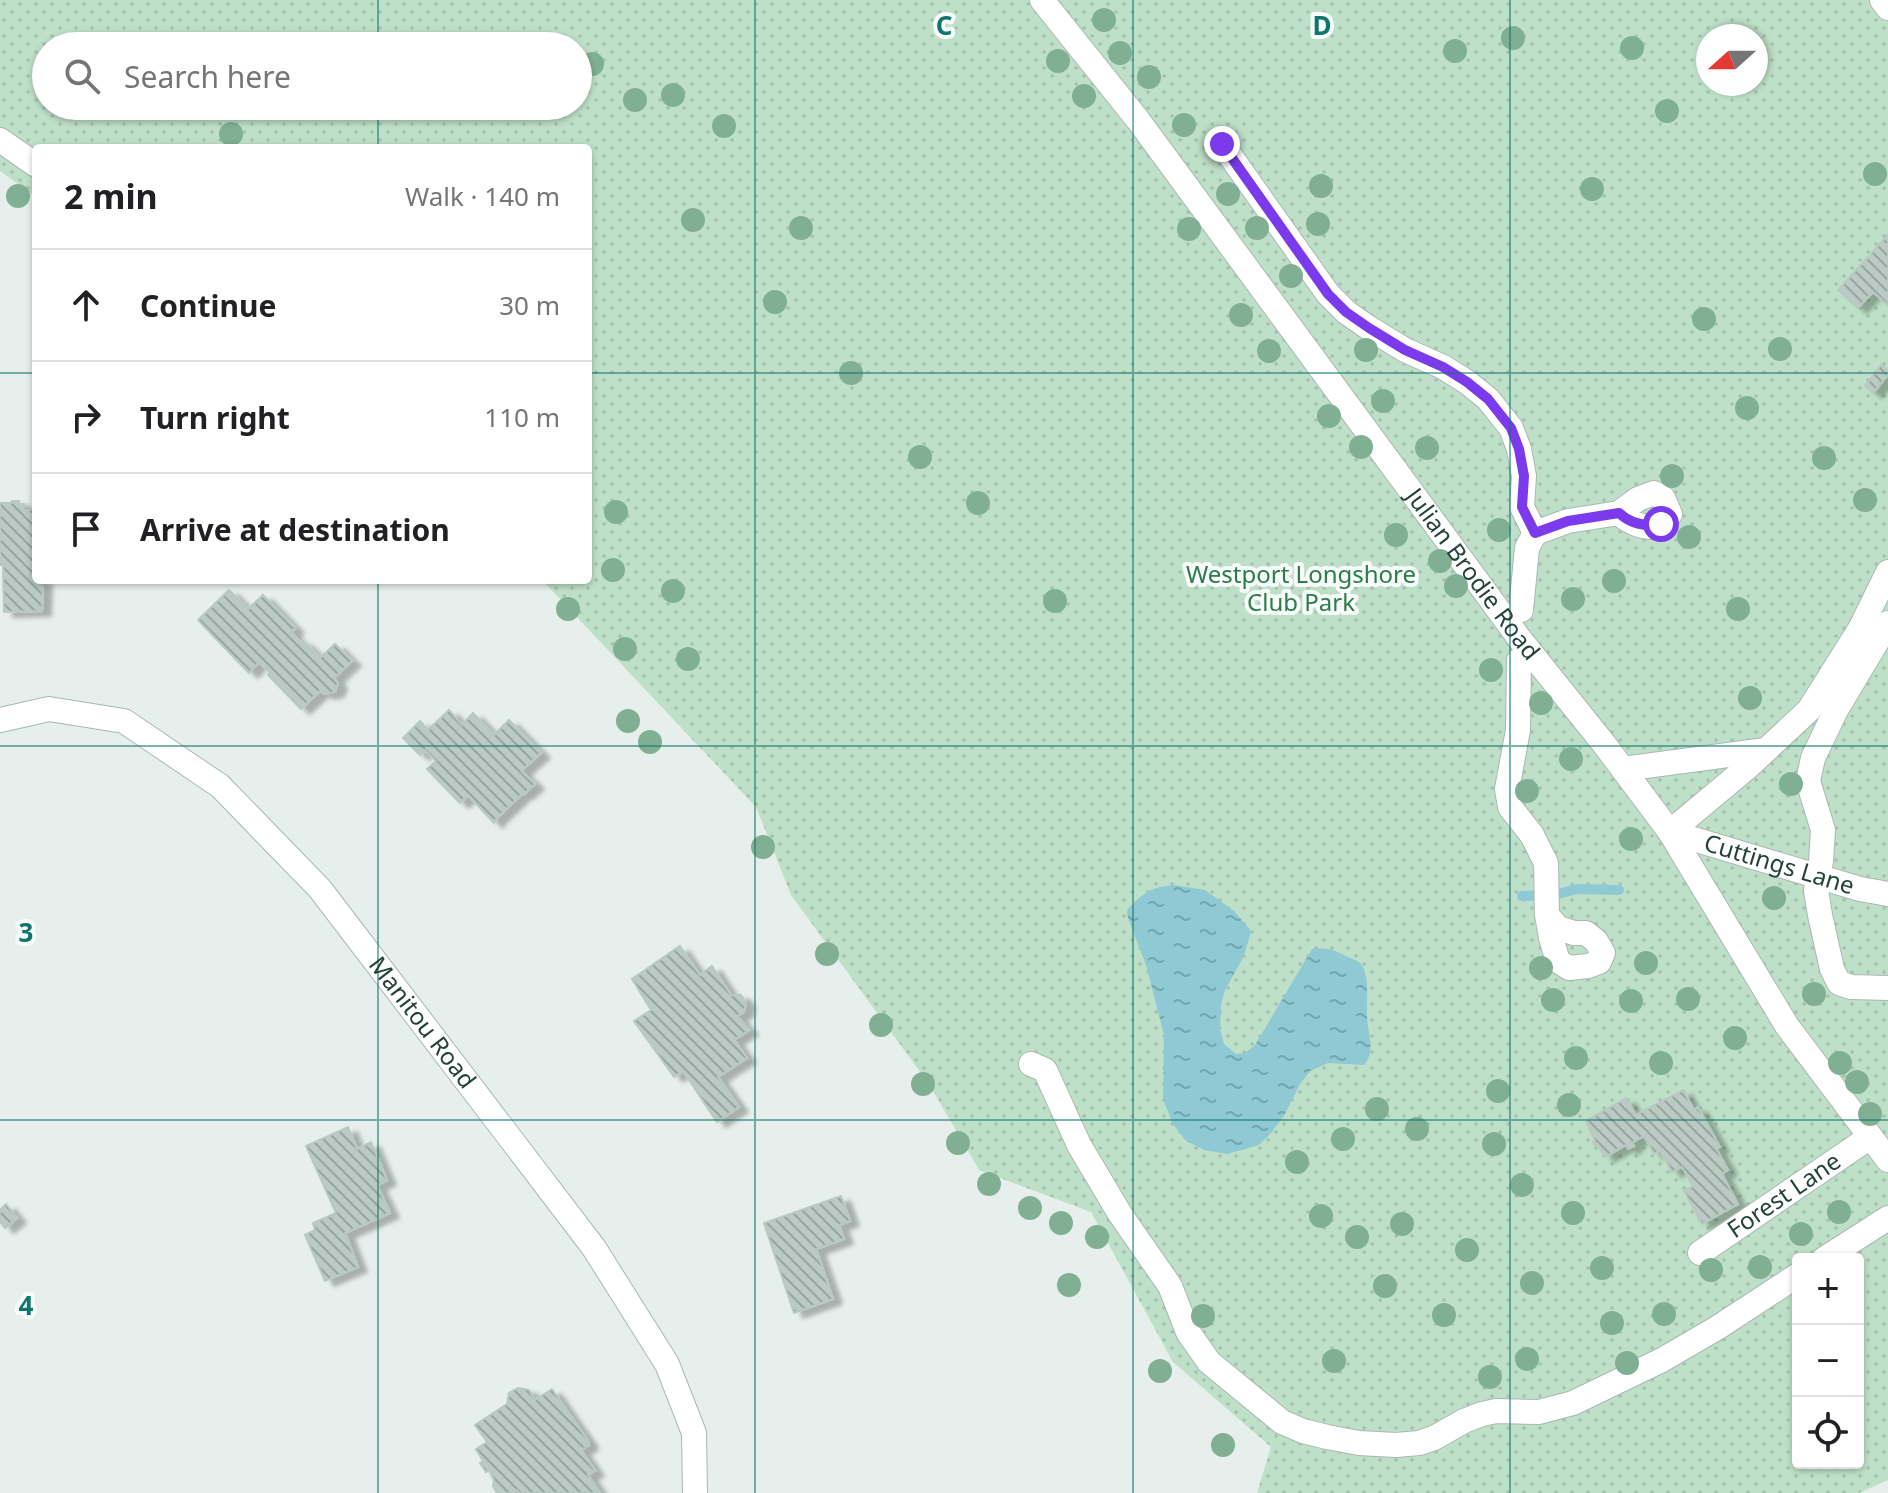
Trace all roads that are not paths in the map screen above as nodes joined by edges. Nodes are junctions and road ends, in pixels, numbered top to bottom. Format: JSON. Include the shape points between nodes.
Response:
{"nodes":[{"id":1,"x":1042,"y":0,"type":"edge"},
{"id":2,"x":1882,"y":0,"type":"edge"},
{"id":3,"x":1888,"y":8,"type":"edge"},
{"id":4,"x":0,"y":140,"type":"edge"},
{"id":5,"x":1222,"y":144,"type":"dead end"},
{"id":6,"x":32,"y":162,"type":"edge"},
{"id":7,"x":1619,"y":513,"type":"dead end"},
{"id":8,"x":1535,"y":533,"type":"junction"},
{"id":9,"x":1888,"y":572,"type":"edge"},
{"id":10,"x":1521,"y":610,"type":"dead end"},
{"id":11,"x":1888,"y":623,"type":"edge"},
{"id":12,"x":1519,"y":660,"type":"dead end"},
{"id":13,"x":0,"y":720,"type":"edge"},
{"id":14,"x":1766,"y":750,"type":"junction"},
{"id":15,"x":1623,"y":769,"type":"junction"},
{"id":16,"x":1670,"y":832,"type":"junction"},
{"id":17,"x":1818,"y":877,"type":"junction"},
{"id":18,"x":1888,"y":894,"type":"edge"},
{"id":19,"x":1547,"y":915,"type":"dead end"},
{"id":20,"x":1888,"y":988,"type":"edge"},
{"id":21,"x":1031,"y":1064,"type":"dead end"},
{"id":22,"x":1870,"y":1137,"type":"junction"},
{"id":23,"x":1888,"y":1160,"type":"edge"},
{"id":24,"x":1888,"y":1218,"type":"edge"},
{"id":25,"x":1700,"y":1253,"type":"dead end"},
{"id":26,"x":1833,"y":1253,"type":"edge"},
{"id":27,"x":1792,"y":1279,"type":"edge"},
{"id":28,"x":695,"y":1493,"type":"edge"}],
"edges":[{"from":1,"to":15,"type":"street","name":"Julian Brodie Road","via":[[1138,120],[1519,638]]},
{"from":2,"to":3,"type":"street"},
{"from":4,"to":6,"type":"street"},
{"from":5,"to":8,"type":"street","via":[[1346,312],[1488,399],[1511,428],[1519,449],[1522,507]]},
{"from":7,"to":8,"type":"street","via":[[1568,521]]},
{"from":8,"to":10,"type":"street","via":[[1527,548]]},
{"from":9,"to":14,"type":"street","via":[[1860,629],[1809,710]]},
{"from":11,"to":17,"type":"street","via":[[1813,758],[1808,781],[1823,830]]},
{"from":12,"to":19,"type":"street","via":[[1518,730],[1507,789],[1510,807],[1546,863]]},
{"from":13,"to":28,"type":"street","name":"Manitou Road","via":[[49,709],[124,721],[220,786],[320,889],[594,1248],[667,1364],[694,1433]]},
{"from":14,"to":15,"type":"street"},
{"from":14,"to":16,"type":"street"},
{"from":15,"to":16,"type":"street","name":"Julian Brodie Road"},
{"from":16,"to":17,"type":"street","name":"Cuttings Lane"},
{"from":16,"to":22,"type":"street","name":"Julian Brodie Road","via":[[1787,1026]]},
{"from":17,"to":18,"type":"street","name":"Cuttings Lane"},
{"from":17,"to":20,"type":"street","via":[[1823,928],[1839,983]]},
{"from":21,"to":27,"type":"street","via":[[1045,1070],[1085,1155],[1170,1286],[1192,1340],[1209,1362],[1252,1398],[1303,1431],[1359,1443],[1419,1443],[1482,1414],[1539,1412],[1573,1403],[1662,1360]]},
{"from":22,"to":23,"type":"street","name":"Julian Brodie Road"},
{"from":22,"to":25,"type":"street","name":"Forest Lane"},
{"from":24,"to":26,"type":"street"}]}
